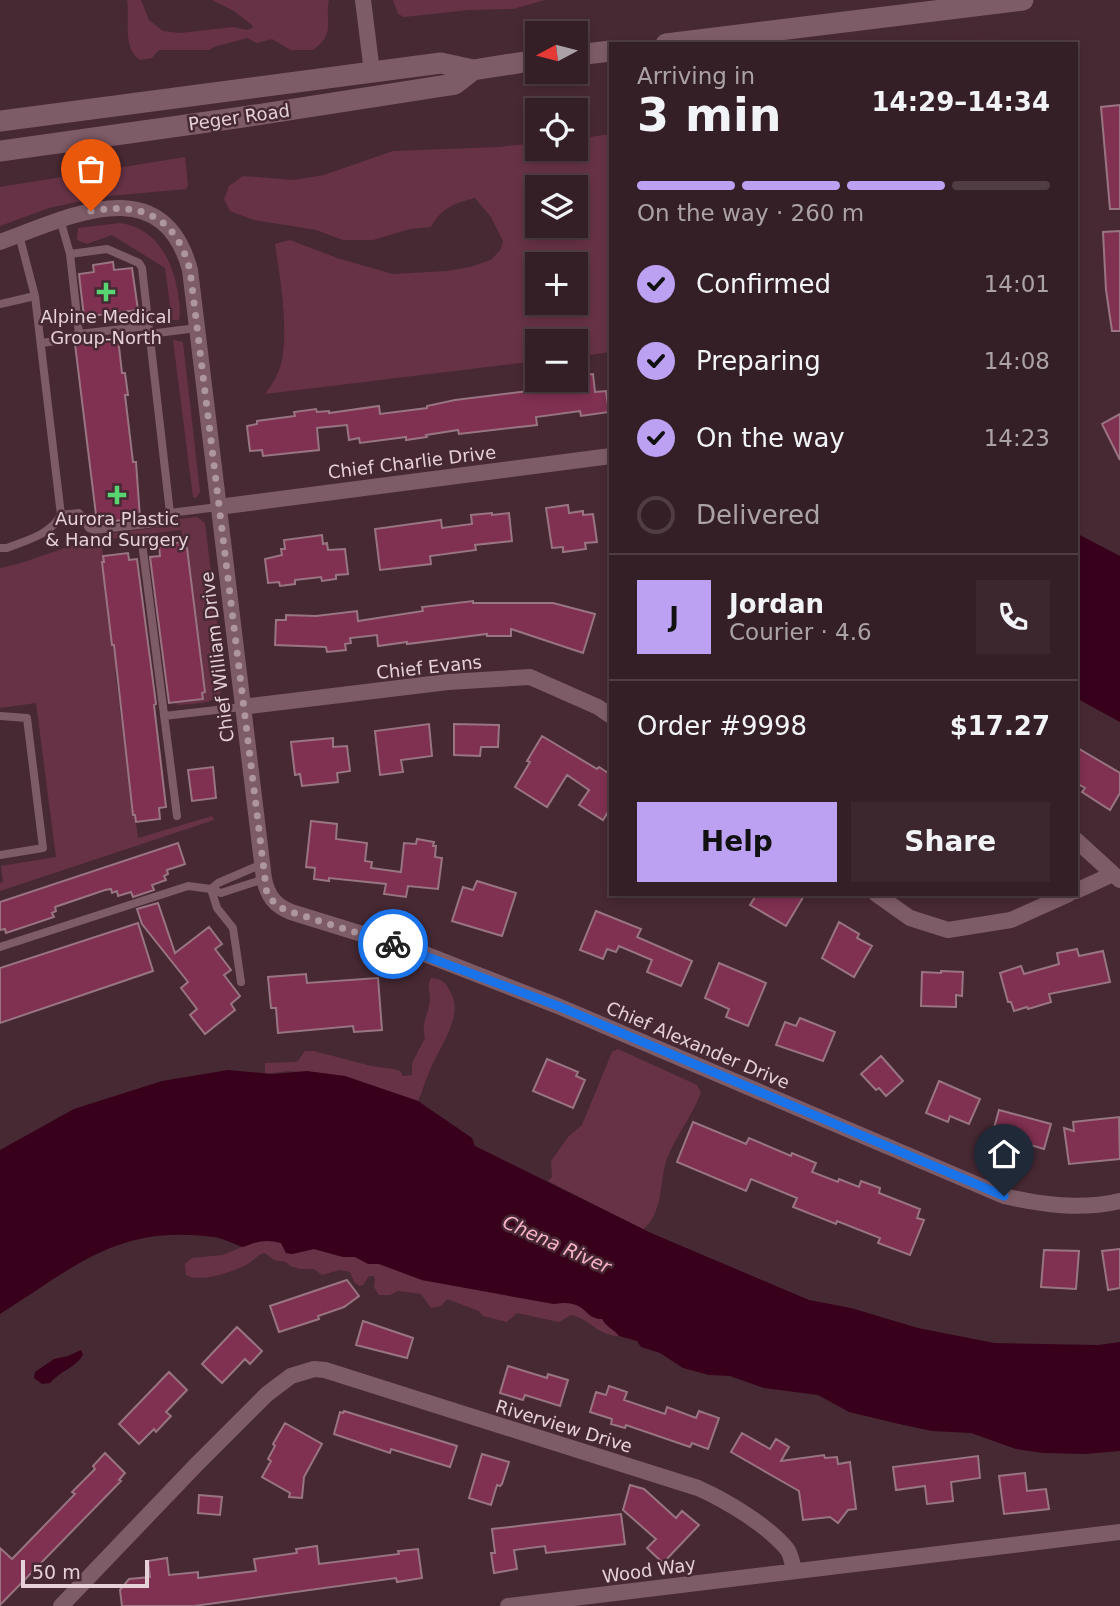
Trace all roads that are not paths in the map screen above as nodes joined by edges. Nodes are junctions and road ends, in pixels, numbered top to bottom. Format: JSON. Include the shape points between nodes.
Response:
{"nodes":[{"id":1,"x":363,"y":0,"type":"edge"},
{"id":2,"x":1023,"y":0,"type":"edge"},
{"id":3,"x":682,"y":42,"type":"edge"},
{"id":4,"x":609,"y":51,"type":"edge"},
{"id":5,"x":588,"y":54,"type":"edge"},
{"id":6,"x":525,"y":63,"type":"edge"},
{"id":7,"x":473,"y":70,"type":"junction"},
{"id":8,"x":372,"y":72,"type":"junction"},
{"id":9,"x":0,"y":121,"type":"edge"},
{"id":10,"x":0,"y":151,"type":"edge"},
{"id":11,"x":60,"y":219,"type":"junction"},
{"id":12,"x":19,"y":235,"type":"junction"},
{"id":13,"x":0,"y":242,"type":"edge"},
{"id":14,"x":70,"y":254,"type":"junction"},
{"id":15,"x":35,"y":296,"type":"junction"},
{"id":16,"x":0,"y":304,"type":"edge"},
{"id":17,"x":197,"y":328,"type":"junction"},
{"id":18,"x":148,"y":330,"type":"junction"},
{"id":19,"x":79,"y":334,"type":"junction"},
{"id":20,"x":41,"y":343,"type":"junction"},
{"id":21,"x":609,"y":456,"type":"edge"},
{"id":22,"x":218,"y":507,"type":"junction"},
{"id":23,"x":170,"y":513,"type":"junction"},
{"id":24,"x":61,"y":515,"type":"junction"},
{"id":25,"x":142,"y":543,"type":"dead end"},
{"id":26,"x":0,"y":548,"type":"edge"},
{"id":27,"x":242,"y":707,"type":"junction"},
{"id":28,"x":609,"y":715,"type":"edge"},
{"id":29,"x":0,"y":716,"type":"edge"},
{"id":30,"x":164,"y":716,"type":"junction"},
{"id":31,"x":177,"y":816,"type":"dead end"},
{"id":32,"x":1078,"y":842,"type":"edge"},
{"id":33,"x":0,"y":855,"type":"edge"},
{"id":34,"x":1117,"y":877,"type":"edge"},
{"id":35,"x":265,"y":879,"type":"junction"},
{"id":36,"x":211,"y":889,"type":"junction"},
{"id":37,"x":1078,"y":890,"type":"edge"},
{"id":38,"x":879,"y":896,"type":"edge"},
{"id":39,"x":1065,"y":896,"type":"edge"},
{"id":40,"x":0,"y":947,"type":"edge"},
{"id":41,"x":241,"y":982,"type":"dead end"},
{"id":42,"x":1120,"y":1202,"type":"edge"},
{"id":43,"x":1120,"y":1532,"type":"edge"},
{"id":44,"x":794,"y":1570,"type":"junction"},
{"id":45,"x":61,"y":1606,"type":"edge"},
{"id":46,"x":508,"y":1606,"type":"edge"}],
"edges":[{"from":1,"to":8,"type":"street"},
{"from":2,"to":3,"type":"main road"},
{"from":4,"to":5,"type":"main road"},
{"from":6,"to":7,"type":"main road","name":"Peger Road"},
{"from":7,"to":8,"type":"main road","name":"Peger Road","via":[[441,63]]},
{"from":7,"to":10,"type":"main road","name":"Peger Road","via":[[455,84]]},
{"from":8,"to":9,"type":"main road","name":"Peger Road"},
{"from":11,"to":12,"type":"street"},
{"from":11,"to":14,"type":"lane"},
{"from":11,"to":17,"type":"street","name":"Chief William Drive","via":[[118,207],[156,217],[186,254]]},
{"from":12,"to":13,"type":"street"},
{"from":12,"to":15,"type":"lane"},
{"from":14,"to":18,"type":"lane","via":[[107,249],[139,263]]},
{"from":14,"to":19,"type":"lane"},
{"from":15,"to":16,"type":"lane"},
{"from":15,"to":20,"type":"lane"},
{"from":17,"to":18,"type":"lane"},
{"from":17,"to":22,"type":"street","name":"Chief William Drive"},
{"from":18,"to":19,"type":"lane"},
{"from":18,"to":23,"type":"lane"},
{"from":19,"to":20,"type":"lane"},
{"from":20,"to":24,"type":"lane"},
{"from":21,"to":22,"type":"street","name":"Chief Charlie Drive"},
{"from":22,"to":23,"type":"lane"},
{"from":22,"to":27,"type":"street","name":"Chief William Drive"},
{"from":23,"to":24,"type":"lane","via":[[156,523],[93,530],[79,513]]},
{"from":24,"to":26,"type":"lane","via":[[48,531]]},
{"from":25,"to":30,"type":"lane"},
{"from":27,"to":28,"type":"street","name":"Chief Evans","via":[[448,682],[530,677]]},
{"from":27,"to":30,"type":"lane"},
{"from":27,"to":35,"type":"street","name":"Chief William Drive"},
{"from":29,"to":33,"type":"lane","via":[[27,718],[43,848]]},
{"from":30,"to":31,"type":"lane"},
{"from":32,"to":34,"type":"street"},
{"from":34,"to":37,"type":"street"},
{"from":35,"to":36,"type":"lane","via":[[218,883]]},
{"from":35,"to":36,"type":"lane","via":[[221,893]]},
{"from":35,"to":42,"type":"street","name":"Chief Alexander Drive","via":[[279,907],[416,951],[558,1006],[1004,1196],[1057,1206]]},
{"from":36,"to":40,"type":"lane","via":[[188,886]]},
{"from":36,"to":41,"type":"lane","via":[[217,908],[233,928]]},
{"from":38,"to":39,"type":"street","via":[[910,918],[948,930],[1011,920]]},
{"from":43,"to":44,"type":"street"},
{"from":44,"to":45,"type":"street","name":"Riverview Drive","via":[[788,1550],[726,1502],[698,1488],[314,1369],[291,1376],[267,1394]]},
{"from":44,"to":46,"type":"street","name":"Wood Way"}]}
